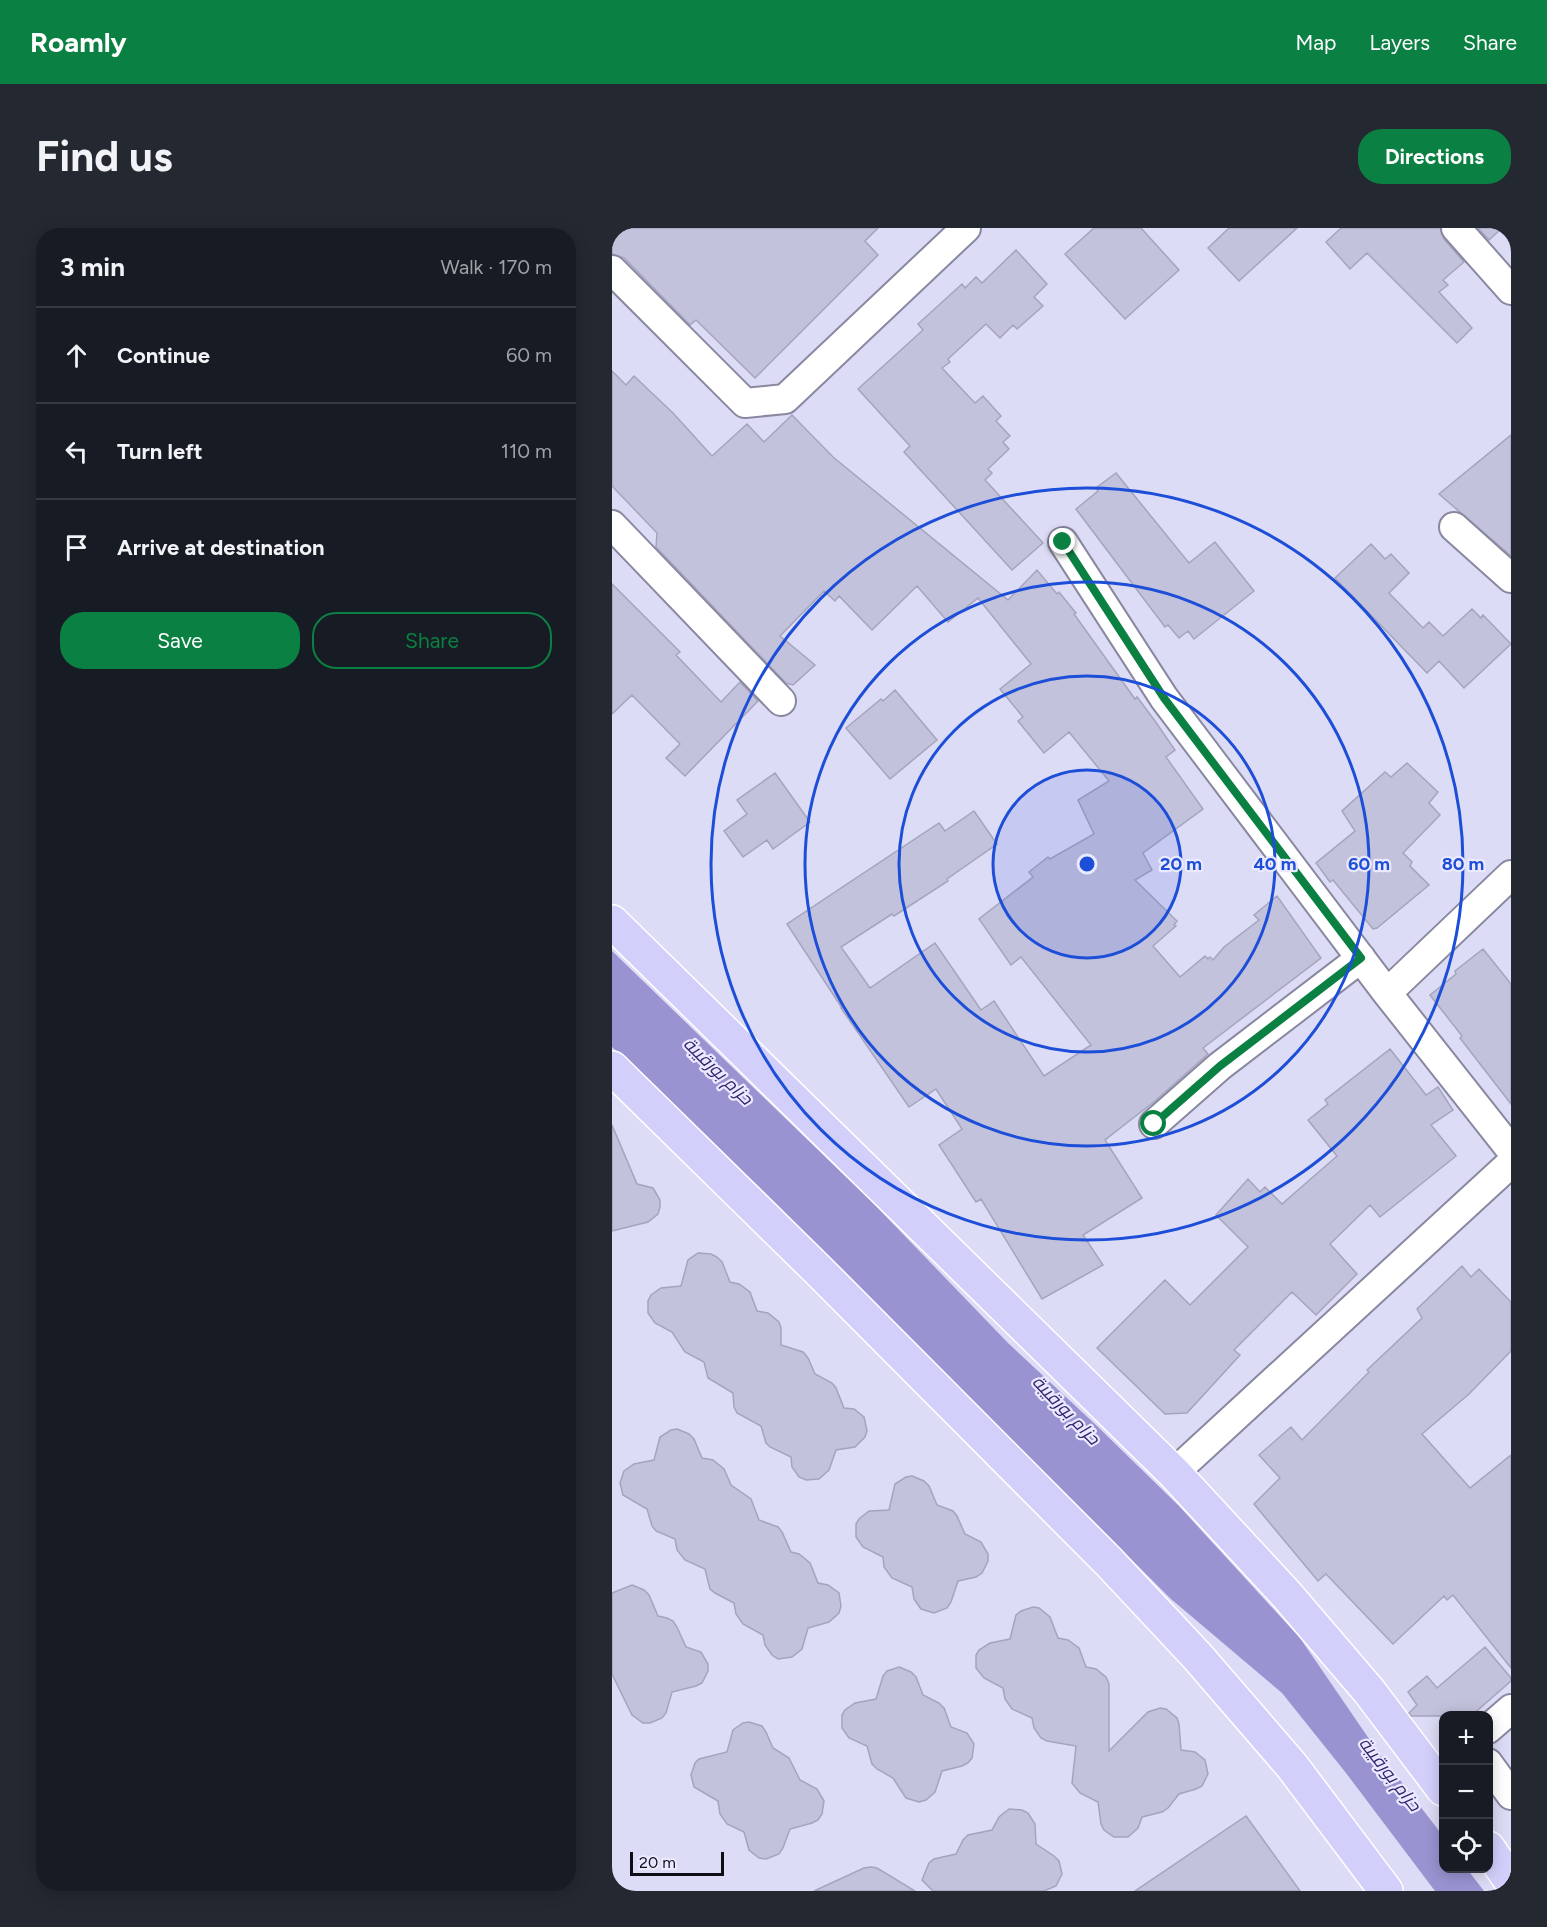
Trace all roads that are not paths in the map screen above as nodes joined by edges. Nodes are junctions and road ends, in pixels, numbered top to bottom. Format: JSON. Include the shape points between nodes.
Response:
{"nodes":[{"id":1,"x":966,"y":228,"type":"edge"},
{"id":2,"x":1456,"y":228,"type":"edge"},
{"id":3,"x":612,"y":270,"type":"edge"},
{"id":4,"x":1511,"y":290,"type":"edge"},
{"id":5,"x":612,"y":525,"type":"edge"},
{"id":6,"x":1454,"y":527,"type":"dead end"},
{"id":7,"x":1063,"y":542,"type":"dead end"},
{"id":8,"x":1511,"y":578,"type":"edge"},
{"id":9,"x":780,"y":701,"type":"dead end"},
{"id":10,"x":1511,"y":875,"type":"edge"},
{"id":11,"x":612,"y":922,"type":"edge"},
{"id":12,"x":1361,"y":958,"type":"junction"},
{"id":13,"x":1387,"y":993,"type":"junction"},
{"id":14,"x":612,"y":1068,"type":"edge"},
{"id":15,"x":1154,"y":1124,"type":"dead end"},
{"id":16,"x":1511,"y":1150,"type":"edge"},
{"id":17,"x":1511,"y":1163,"type":"edge"},
{"id":18,"x":1174,"y":1473,"type":"junction"},
{"id":19,"x":1511,"y":1709,"type":"edge"},
{"id":20,"x":1493,"y":1725,"type":"edge"},
{"id":21,"x":1489,"y":1765,"type":"edge"},
{"id":22,"x":1439,"y":1777,"type":"edge"},
{"id":23,"x":1511,"y":1795,"type":"edge"},
{"id":24,"x":1493,"y":1855,"type":"edge"},
{"id":25,"x":1511,"y":1881,"type":"edge"},
{"id":26,"x":1386,"y":1891,"type":"edge"}],
"edges":[{"from":1,"to":3,"type":"street","via":[[785,399],[745,403]]},
{"from":2,"to":4,"type":"street"},
{"from":5,"to":9,"type":"street"},
{"from":6,"to":8,"type":"street"},
{"from":7,"to":12,"type":"street","via":[[1164,698]]},
{"from":10,"to":13,"type":"street"},
{"from":11,"to":18,"type":"highway"},
{"from":12,"to":13,"type":"street"},
{"from":12,"to":15,"type":"street","via":[[1220,1066]]},
{"from":13,"to":16,"type":"street"},
{"from":14,"to":26,"type":"highway","via":[[1117,1570],[1292,1766]]},
{"from":17,"to":18,"type":"street"},
{"from":18,"to":22,"type":"highway","via":[[1286,1594]]},
{"from":19,"to":20,"type":"street"},
{"from":21,"to":23,"type":"street"},
{"from":24,"to":25,"type":"highway"}]}
